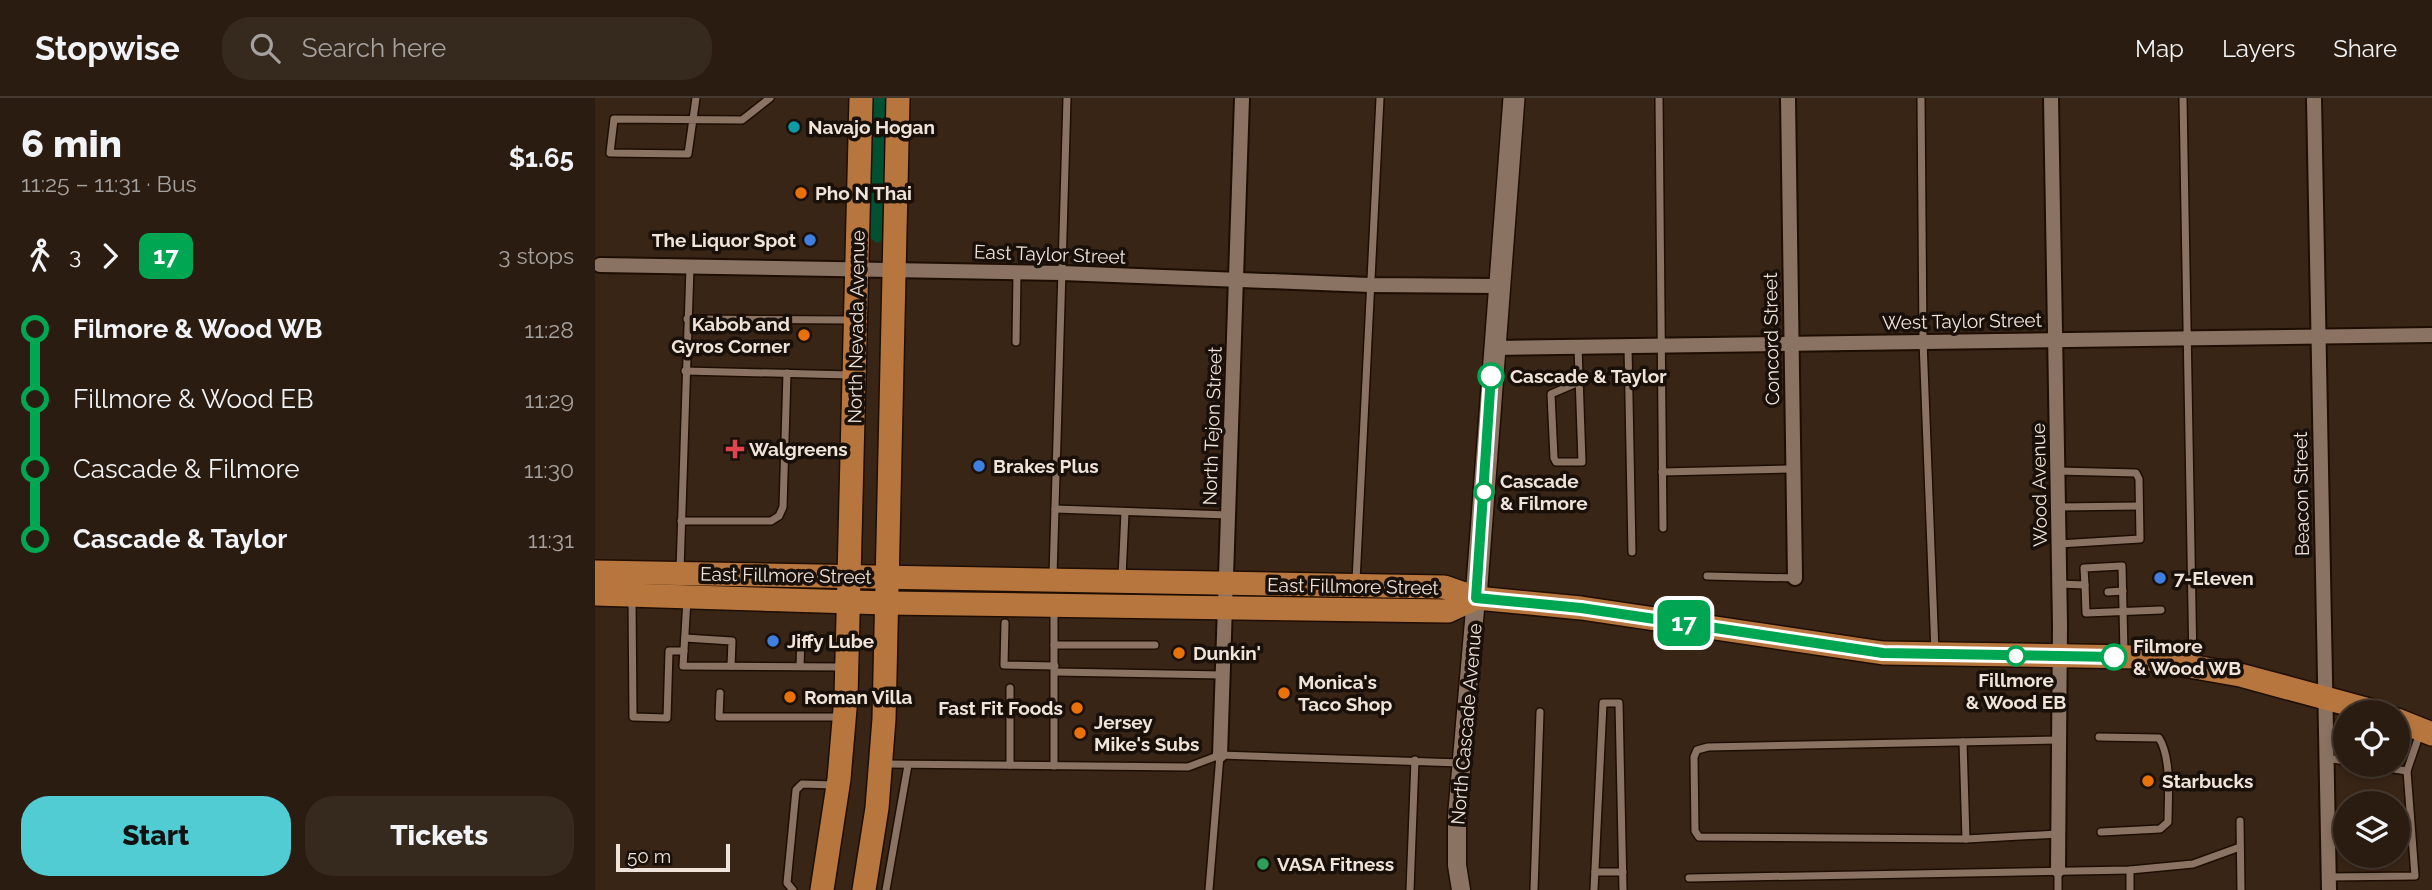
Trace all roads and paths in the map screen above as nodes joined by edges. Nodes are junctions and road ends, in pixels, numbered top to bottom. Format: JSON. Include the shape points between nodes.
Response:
{"nodes":[{"id":1,"x":696,"y":98,"type":"edge"},
{"id":2,"x":769,"y":98,"type":"edge"},
{"id":3,"x":861,"y":98,"type":"edge"},
{"id":4,"x":898,"y":98,"type":"edge"},
{"id":5,"x":1066,"y":98,"type":"edge"},
{"id":6,"x":1242,"y":98,"type":"edge"},
{"id":7,"x":1380,"y":98,"type":"edge"},
{"id":8,"x":1514,"y":98,"type":"edge"},
{"id":9,"x":1658,"y":98,"type":"edge"},
{"id":10,"x":1788,"y":98,"type":"edge"},
{"id":11,"x":1921,"y":98,"type":"edge"},
{"id":12,"x":2051,"y":98,"type":"edge"},
{"id":13,"x":2183,"y":98,"type":"edge"},
{"id":14,"x":2314,"y":98,"type":"edge"},
{"id":15,"x":695,"y":120,"type":"junction"},
{"id":16,"x":600,"y":265,"type":"dead end"},
{"id":17,"x":690,"y":267,"type":"junction"},
{"id":18,"x":857,"y":269,"type":"junction"},
{"id":19,"x":894,"y":269,"type":"junction"},
{"id":20,"x":1017,"y":272,"type":"junction"},
{"id":21,"x":1062,"y":273,"type":"junction"},
{"id":22,"x":1235,"y":281,"type":"junction"},
{"id":23,"x":1370,"y":285,"type":"junction"},
{"id":24,"x":1498,"y":286,"type":"junction"},
{"id":25,"x":687,"y":319,"type":"junction"},
{"id":26,"x":856,"y":320,"type":"junction"},
{"id":27,"x":2432,"y":335,"type":"edge"},
{"id":28,"x":2318,"y":337,"type":"junction"},
{"id":29,"x":2056,"y":338,"type":"junction"},
{"id":30,"x":2187,"y":338,"type":"junction"},
{"id":31,"x":1923,"y":341,"type":"junction"},
{"id":32,"x":1016,"y":342,"type":"dead end"},
{"id":33,"x":1790,"y":344,"type":"junction"},
{"id":34,"x":1661,"y":345,"type":"junction"},
{"id":35,"x":1628,"y":346,"type":"junction"},
{"id":36,"x":1578,"y":347,"type":"junction"},
{"id":37,"x":1493,"y":348,"type":"junction"},
{"id":38,"x":685,"y":371,"type":"junction"},
{"id":39,"x":787,"y":373,"type":"junction"},
{"id":40,"x":855,"y":375,"type":"junction"},
{"id":41,"x":1579,"y":382,"type":"junction"},
{"id":42,"x":1792,"y":469,"type":"junction"},
{"id":43,"x":2058,"y":471,"type":"junction"},
{"id":44,"x":1662,"y":472,"type":"junction"},
{"id":45,"x":2139,"y":506,"type":"junction"},
{"id":46,"x":2058,"y":507,"type":"junction"},
{"id":47,"x":1055,"y":509,"type":"junction"},
{"id":48,"x":1125,"y":512,"type":"junction"},
{"id":49,"x":1228,"y":515,"type":"junction"},
{"id":50,"x":681,"y":521,"type":"junction"},
{"id":51,"x":1663,"y":528,"type":"dead end"},
{"id":52,"x":2059,"y":544,"type":"junction"},
{"id":53,"x":1632,"y":552,"type":"dead end"},
{"id":54,"x":595,"y":572,"type":"edge"},
{"id":55,"x":680,"y":573,"type":"junction"},
{"id":56,"x":849,"y":576,"type":"junction"},
{"id":57,"x":1707,"y":576,"type":"dead end"},
{"id":58,"x":887,"y":577,"type":"junction"},
{"id":59,"x":1795,"y":579,"type":"joint"},
{"id":60,"x":1053,"y":580,"type":"junction"},
{"id":61,"x":1122,"y":582,"type":"junction"},
{"id":62,"x":1227,"y":584,"type":"junction"},
{"id":63,"x":2059,"y":584,"type":"junction"},
{"id":64,"x":1356,"y":585,"type":"junction"},
{"id":65,"x":2087,"y":589,"type":"junction"},
{"id":66,"x":2123,"y":591,"type":"junction"},
{"id":67,"x":2108,"y":592,"type":"dead end"},
{"id":68,"x":595,"y":594,"type":"edge"},
{"id":69,"x":632,"y":595,"type":"junction"},
{"id":70,"x":687,"y":597,"type":"junction"},
{"id":71,"x":1476,"y":598,"type":"junction"},
{"id":72,"x":849,"y":602,"type":"junction"},
{"id":73,"x":887,"y":603,"type":"junction"},
{"id":74,"x":1055,"y":606,"type":"junction"},
{"id":75,"x":1225,"y":608,"type":"junction"},
{"id":76,"x":2161,"y":610,"type":"dead end"},
{"id":77,"x":2123,"y":612,"type":"junction"},
{"id":78,"x":1005,"y":623,"type":"dead end"},
{"id":79,"x":801,"y":637,"type":"dead end"},
{"id":80,"x":685,"y":638,"type":"junction"},
{"id":81,"x":1054,"y":645,"type":"junction"},
{"id":82,"x":1155,"y":645,"type":"dead end"},
{"id":83,"x":684,"y":650,"type":"junction"},
{"id":84,"x":1935,"y":656,"type":"junction"},
{"id":85,"x":2059,"y":656,"type":"junction"},
{"id":86,"x":2124,"y":657,"type":"junction"},
{"id":87,"x":731,"y":666,"type":"junction"},
{"id":88,"x":800,"y":666,"type":"junction"},
{"id":89,"x":2193,"y":666,"type":"junction"},
{"id":90,"x":847,"y":667,"type":"junction"},
{"id":91,"x":1055,"y":669,"type":"junction"},
{"id":92,"x":1223,"y":675,"type":"junction"},
{"id":93,"x":1010,"y":688,"type":"dead end"},
{"id":94,"x":720,"y":693,"type":"dead end"},
{"id":95,"x":2324,"y":697,"type":"junction"},
{"id":96,"x":2335,"y":700,"type":"edge"},
{"id":97,"x":1540,"y":712,"type":"dead end"},
{"id":98,"x":845,"y":717,"type":"junction"},
{"id":99,"x":2410,"y":725,"type":"edge"},
{"id":100,"x":2427,"y":732,"type":"edge"},
{"id":101,"x":2099,"y":737,"type":"dead end"},
{"id":102,"x":2058,"y":740,"type":"junction"},
{"id":103,"x":1963,"y":742,"type":"junction"},
{"id":104,"x":1220,"y":755,"type":"junction"},
{"id":105,"x":2327,"y":758,"type":"junction"},
{"id":106,"x":2333,"y":759,"type":"edge"},
{"id":107,"x":1415,"y":760,"type":"junction"},
{"id":108,"x":1462,"y":763,"type":"junction"},
{"id":109,"x":881,"y":764,"type":"junction"},
{"id":110,"x":908,"y":765,"type":"junction"},
{"id":111,"x":1010,"y":765,"type":"junction"},
{"id":112,"x":2410,"y":765,"type":"edge"},
{"id":113,"x":1054,"y":766,"type":"junction"},
{"id":114,"x":2407,"y":777,"type":"edge"},
{"id":115,"x":839,"y":786,"type":"junction"},
{"id":116,"x":2239,"y":821,"type":"dead end"},
{"id":117,"x":2101,"y":832,"type":"dead end"},
{"id":118,"x":2058,"y":834,"type":"junction"},
{"id":119,"x":1966,"y":839,"type":"junction"},
{"id":120,"x":2240,"y":847,"type":"junction"},
{"id":121,"x":2058,"y":870,"type":"junction"},
{"id":122,"x":2130,"y":870,"type":"junction"},
{"id":123,"x":1595,"y":872,"type":"junction"},
{"id":124,"x":1623,"y":872,"type":"junction"},
{"id":125,"x":1689,"y":878,"type":"dead end"},
{"id":126,"x":2329,"y":883,"type":"edge"},
{"id":127,"x":793,"y":890,"type":"edge"},
{"id":128,"x":822,"y":890,"type":"edge"},
{"id":129,"x":864,"y":890,"type":"edge"},
{"id":130,"x":886,"y":890,"type":"edge"},
{"id":131,"x":1209,"y":890,"type":"edge"},
{"id":132,"x":1410,"y":890,"type":"edge"},
{"id":133,"x":1461,"y":890,"type":"edge"},
{"id":134,"x":1534,"y":890,"type":"edge"},
{"id":135,"x":1594,"y":890,"type":"edge"},
{"id":136,"x":1623,"y":890,"type":"edge"},
{"id":137,"x":2058,"y":890,"type":"edge"},
{"id":138,"x":2130,"y":890,"type":"edge"},
{"id":139,"x":2241,"y":890,"type":"edge"}],
"edges":[{"from":1,"to":15,"type":"lane"},
{"from":2,"to":15,"type":"lane","via":[[742,120]]},
{"from":3,"to":18,"type":"main road","name":"North Nevada Avenue"},
{"from":4,"to":19,"type":"main road","name":"North Nevada Avenue"},
{"from":5,"to":21,"type":"lane"},
{"from":6,"to":22,"type":"street","name":"North Tejon Street"},
{"from":7,"to":23,"type":"lane"},
{"from":8,"to":24,"type":"main road","name":"North Cascade Avenue"},
{"from":9,"to":34,"type":"lane"},
{"from":10,"to":33,"type":"street","name":"Concord Street"},
{"from":11,"to":31,"type":"lane"},
{"from":12,"to":29,"type":"street","name":"Wood Avenue"},
{"from":13,"to":30,"type":"lane"},
{"from":14,"to":28,"type":"street","name":"Beacon Street"},
{"from":15,"to":15,"type":"lane","via":[[688,154],[610,153],[614,119]]},
{"from":16,"to":17,"type":"street","name":"East Taylor Street"},
{"from":17,"to":18,"type":"street","name":"East Taylor Street"},
{"from":17,"to":25,"type":"lane"},
{"from":18,"to":19,"type":"street","name":"East Taylor Street"},
{"from":18,"to":26,"type":"main road","name":"North Nevada Avenue"},
{"from":19,"to":20,"type":"street","name":"East Taylor Street"},
{"from":19,"to":58,"type":"main road","name":"North Nevada Avenue"},
{"from":20,"to":21,"type":"street","name":"East Taylor Street"},
{"from":20,"to":32,"type":"lane"},
{"from":21,"to":22,"type":"street","name":"East Taylor Street"},
{"from":21,"to":47,"type":"lane"},
{"from":22,"to":23,"type":"street","name":"East Taylor Street"},
{"from":22,"to":49,"type":"street","name":"North Tejon Street"},
{"from":23,"to":24,"type":"street","name":"East Taylor Street"},
{"from":23,"to":64,"type":"lane"},
{"from":24,"to":37,"type":"main road","name":"North Cascade Avenue"},
{"from":25,"to":26,"type":"lane"},
{"from":25,"to":38,"type":"lane"},
{"from":26,"to":40,"type":"main road","name":"North Nevada Avenue"},
{"from":27,"to":28,"type":"street","name":"West Taylor Street"},
{"from":28,"to":30,"type":"street","name":"West Taylor Street"},
{"from":28,"to":95,"type":"street","name":"Beacon Street"},
{"from":29,"to":30,"type":"street","name":"West Taylor Street"},
{"from":29,"to":31,"type":"street","name":"West Taylor Street"},
{"from":29,"to":43,"type":"street","name":"Wood Avenue"},
{"from":30,"to":89,"type":"lane"},
{"from":31,"to":33,"type":"street","name":"West Taylor Street"},
{"from":31,"to":84,"type":"lane"},
{"from":33,"to":34,"type":"street","name":"West Taylor Street"},
{"from":33,"to":42,"type":"street","name":"Concord Street"},
{"from":34,"to":35,"type":"street","name":"West Taylor Street"},
{"from":34,"to":44,"type":"lane"},
{"from":35,"to":36,"type":"street","name":"West Taylor Street"},
{"from":35,"to":53,"type":"lane"},
{"from":36,"to":37,"type":"street","name":"West Taylor Street"},
{"from":36,"to":41,"type":"lane"},
{"from":37,"to":71,"type":"main road","name":"North Cascade Avenue"},
{"from":38,"to":39,"type":"lane"},
{"from":38,"to":50,"type":"lane"},
{"from":39,"to":40,"type":"lane"},
{"from":39,"to":50,"type":"lane","via":[[779,516],[771,521]]},
{"from":40,"to":56,"type":"main road","name":"North Nevada Avenue"},
{"from":41,"to":41,"type":"lane","via":[[1552,394],[1556,462],[1582,462]]},
{"from":42,"to":44,"type":"lane"},
{"from":42,"to":59,"type":"street","name":"Concord Street"},
{"from":43,"to":45,"type":"lane","via":[[2136,472]]},
{"from":43,"to":46,"type":"street","name":"Wood Avenue"},
{"from":44,"to":51,"type":"lane"},
{"from":45,"to":46,"type":"lane"},
{"from":45,"to":52,"type":"lane","via":[[2140,539]]},
{"from":46,"to":52,"type":"street","name":"Wood Avenue"},
{"from":47,"to":48,"type":"lane"},
{"from":47,"to":60,"type":"lane"},
{"from":48,"to":49,"type":"lane"},
{"from":48,"to":61,"type":"lane"},
{"from":49,"to":62,"type":"street","name":"North Tejon Street"},
{"from":50,"to":55,"type":"lane"},
{"from":52,"to":63,"type":"street","name":"Wood Avenue"},
{"from":54,"to":55,"type":"main road","name":"East Fillmore Street"},
{"from":55,"to":56,"type":"main road","name":"East Fillmore Street"},
{"from":56,"to":58,"type":"main road","name":"East Fillmore Street"},
{"from":56,"to":72,"type":"main road","name":"North Nevada Avenue"},
{"from":57,"to":59,"type":"lane"},
{"from":58,"to":60,"type":"main road","name":"East Fillmore Street"},
{"from":58,"to":73,"type":"main road","name":"North Nevada Avenue"},
{"from":60,"to":61,"type":"main road","name":"East Fillmore Street"},
{"from":61,"to":62,"type":"main road","name":"East Fillmore Street"},
{"from":62,"to":64,"type":"main road","name":"East Fillmore Street"},
{"from":62,"to":75,"type":"street","name":"North Tejon Street"},
{"from":63,"to":65,"type":"lane"},
{"from":63,"to":85,"type":"street","name":"Wood Avenue"},
{"from":64,"to":71,"type":"main road","name":"East Fillmore Street","via":[[1444,587]]},
{"from":65,"to":66,"type":"lane","via":[[2084,568],[2122,566]]},
{"from":65,"to":77,"type":"lane","via":[[2087,613]]},
{"from":66,"to":67,"type":"lane"},
{"from":66,"to":77,"type":"lane"},
{"from":68,"to":69,"type":"main road","name":"East Fillmore Street"},
{"from":69,"to":70,"type":"main road","name":"East Fillmore Street"},
{"from":69,"to":83,"type":"lane","via":[[633,717],[667,718],[669,650]]},
{"from":70,"to":72,"type":"main road","name":"East Fillmore Street"},
{"from":70,"to":80,"type":"lane"},
{"from":71,"to":75,"type":"main road","name":"East Fillmore Street","via":[[1448,611]]},
{"from":71,"to":84,"type":"main road"},
{"from":71,"to":108,"type":"street","name":"North Cascade Avenue"},
{"from":72,"to":73,"type":"main road","name":"East Fillmore Street"},
{"from":72,"to":90,"type":"main road","name":"North Nevada Avenue"},
{"from":73,"to":74,"type":"main road","name":"East Fillmore Street"},
{"from":73,"to":109,"type":"main road","name":"North Nevada Avenue"},
{"from":74,"to":75,"type":"main road","name":"East Fillmore Street"},
{"from":74,"to":81,"type":"lane"},
{"from":75,"to":92,"type":"street","name":"North Tejon Street"},
{"from":76,"to":77,"type":"lane"},
{"from":77,"to":86,"type":"lane"},
{"from":78,"to":91,"type":"lane","via":[[1004,665]]},
{"from":79,"to":88,"type":"lane"},
{"from":80,"to":83,"type":"lane"},
{"from":80,"to":87,"type":"lane","via":[[732,641]]},
{"from":81,"to":82,"type":"lane"},
{"from":81,"to":91,"type":"lane"},
{"from":83,"to":87,"type":"lane","via":[[683,666]]},
{"from":84,"to":85,"type":"main road"},
{"from":85,"to":86,"type":"main road"},
{"from":85,"to":102,"type":"street","name":"Wood Avenue"},
{"from":86,"to":89,"type":"main road"},
{"from":87,"to":88,"type":"lane"},
{"from":88,"to":90,"type":"lane"},
{"from":89,"to":95,"type":"main road"},
{"from":90,"to":98,"type":"main road","name":"North Nevada Avenue"},
{"from":91,"to":92,"type":"lane"},
{"from":91,"to":113,"type":"lane"},
{"from":92,"to":104,"type":"street","name":"North Tejon Street"},
{"from":93,"to":111,"type":"lane"},
{"from":94,"to":98,"type":"lane","via":[[719,717]]},
{"from":95,"to":96,"type":"main road"},
{"from":95,"to":105,"type":"street","name":"Beacon Street"},
{"from":97,"to":134,"type":"lane"},
{"from":98,"to":115,"type":"main road","name":"North Nevada Avenue"},
{"from":99,"to":100,"type":"main road"},
{"from":100,"to":112,"type":"lane"},
{"from":101,"to":117,"type":"lane","via":[[2159,738],[2165,748],[2168,803],[2168,822],[2160,830]]},
{"from":102,"to":103,"type":"lane"},
{"from":102,"to":118,"type":"street","name":"Wood Avenue"},
{"from":103,"to":119,"type":"lane"},
{"from":103,"to":119,"type":"lane","via":[[1697,750],[1695,831],[1699,838],[1710,839]]},
{"from":104,"to":107,"type":"lane"},
{"from":104,"to":113,"type":"lane","via":[[1188,766]]},
{"from":104,"to":131,"type":"lane"},
{"from":105,"to":106,"type":"lane"},
{"from":105,"to":126,"type":"street","name":"Beacon Street"},
{"from":107,"to":108,"type":"lane"},
{"from":107,"to":132,"type":"lane"},
{"from":108,"to":133,"type":"street","name":"North Cascade Avenue","via":[[1456,841]]},
{"from":109,"to":110,"type":"lane"},
{"from":109,"to":129,"type":"main road","name":"North Nevada Avenue"},
{"from":110,"to":111,"type":"lane"},
{"from":110,"to":130,"type":"lane"},
{"from":111,"to":113,"type":"lane"},
{"from":114,"to":126,"type":"lane","via":[[2415,876]]},
{"from":115,"to":127,"type":"lane","via":[[802,784],[796,790],[787,883]]},
{"from":115,"to":128,"type":"main road","name":"North Nevada Avenue"},
{"from":116,"to":120,"type":"lane"},
{"from":118,"to":119,"type":"lane"},
{"from":118,"to":121,"type":"street","name":"Wood Avenue"},
{"from":120,"to":122,"type":"lane","via":[[2193,864]]},
{"from":120,"to":139,"type":"lane"},
{"from":121,"to":122,"type":"lane"},
{"from":121,"to":125,"type":"lane"},
{"from":121,"to":137,"type":"lane"},
{"from":122,"to":138,"type":"lane"},
{"from":123,"to":124,"type":"lane"},
{"from":123,"to":124,"type":"lane","via":[[1602,703],[1619,703]]},
{"from":123,"to":135,"type":"lane"},
{"from":124,"to":136,"type":"lane"}]}
